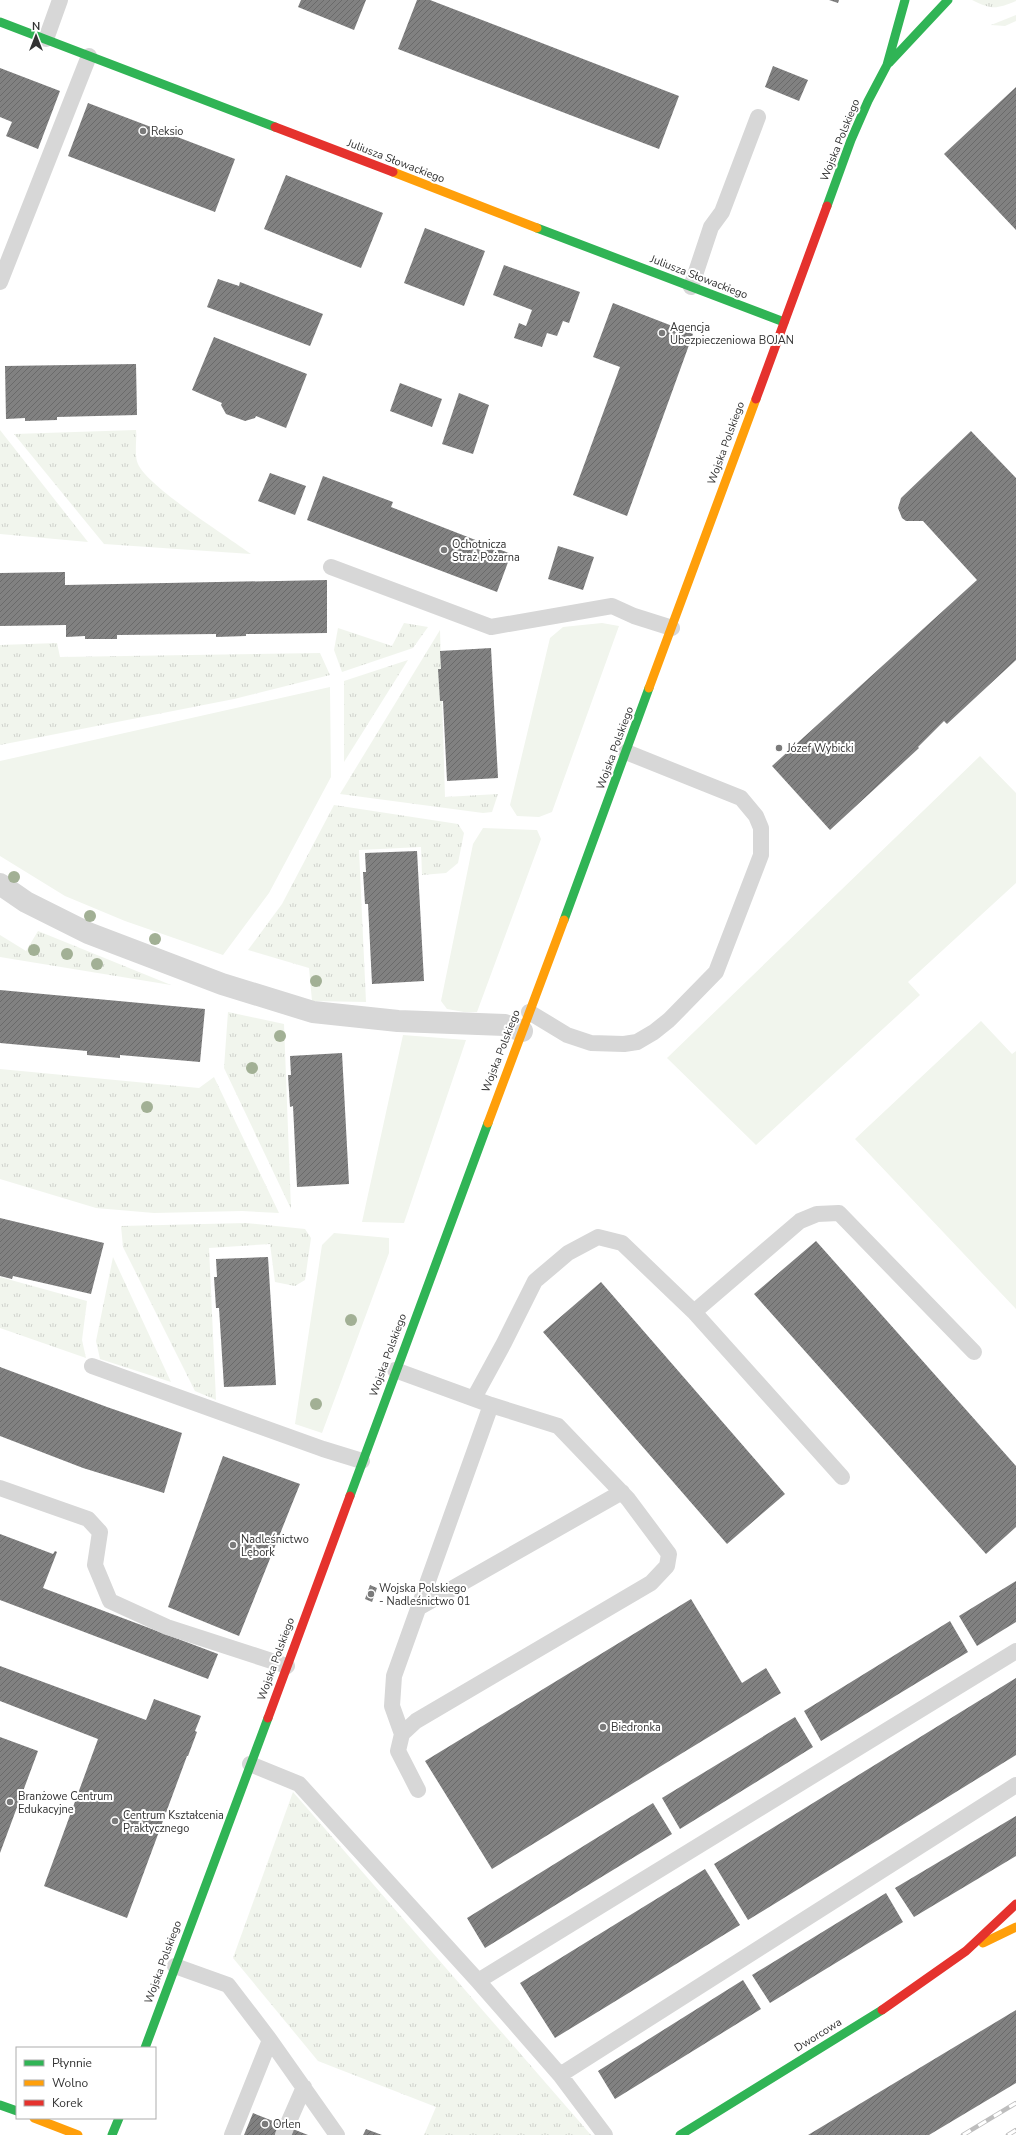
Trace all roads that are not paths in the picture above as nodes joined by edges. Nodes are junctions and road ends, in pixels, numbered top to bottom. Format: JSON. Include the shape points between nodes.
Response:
{"nodes":[{"id":1,"x":60,"y":0,"type":"edge"},
{"id":2,"x":905,"y":0,"type":"edge"},
{"id":3,"x":948,"y":0,"type":"edge"},
{"id":4,"x":0,"y":22,"type":"edge"},
{"id":5,"x":46,"y":39,"type":"junction"},
{"id":6,"x":89,"y":56,"type":"junction"},
{"id":7,"x":887,"y":65,"type":"junction"},
{"id":8,"x":758,"y":118,"type":"dead end"},
{"id":9,"x":0,"y":282,"type":"edge"},
{"id":10,"x":692,"y":287,"type":"junction"},
{"id":11,"x":784,"y":322,"type":"junction"},
{"id":12,"x":330,"y":567,"type":"dead end"},
{"id":13,"x":672,"y":628,"type":"junction"},
{"id":14,"x":626,"y":752,"type":"junction"},
{"id":15,"x":0,"y":884,"type":"edge"},
{"id":16,"x":525,"y":1021,"type":"junction"},
{"id":17,"x":694,"y":1312,"type":"junction"},
{"id":18,"x":974,"y":1352,"type":"dead end"},
{"id":19,"x":92,"y":1366,"type":"dead end"},
{"id":20,"x":395,"y":1370,"type":"junction"},
{"id":21,"x":474,"y":1398,"type":"junction"},
{"id":22,"x":491,"y":1405,"type":"junction"},
{"id":23,"x":362,"y":1461,"type":"junction"},
{"id":24,"x":842,"y":1477,"type":"dead end"},
{"id":25,"x":0,"y":1488,"type":"edge"},
{"id":26,"x":622,"y":1492,"type":"junction"},
{"id":27,"x":418,"y":1608,"type":"junction"},
{"id":28,"x":1016,"y":1651,"type":"edge"},
{"id":29,"x":287,"y":1666,"type":"junction"},
{"id":30,"x":402,"y":1734,"type":"junction"},
{"id":31,"x":250,"y":1764,"type":"junction"},
{"id":32,"x":1016,"y":1785,"type":"edge"},
{"id":33,"x":418,"y":1790,"type":"dead end"},
{"id":34,"x":1016,"y":1904,"type":"edge"},
{"id":35,"x":1016,"y":1927,"type":"edge"},
{"id":36,"x":966,"y":1951,"type":"junction"},
{"id":37,"x":175,"y":1966,"type":"junction"},
{"id":38,"x":478,"y":1980,"type":"junction"},
{"id":39,"x":270,"y":2040,"type":"junction"},
{"id":40,"x":144,"y":2047,"type":"edge"},
{"id":41,"x":560,"y":2075,"type":"junction"},
{"id":42,"x":304,"y":2087,"type":"junction"},
{"id":43,"x":0,"y":2105,"type":"edge"},
{"id":44,"x":16,"y":2112,"type":"edge"},
{"id":45,"x":37,"y":2119,"type":"edge"},
{"id":46,"x":119,"y":2119,"type":"edge"},
{"id":47,"x":78,"y":2135,"type":"edge"},
{"id":48,"x":112,"y":2135,"type":"edge"},
{"id":49,"x":232,"y":2135,"type":"edge"},
{"id":50,"x":283,"y":2135,"type":"edge"},
{"id":51,"x":337,"y":2135,"type":"edge"},
{"id":52,"x":605,"y":2135,"type":"edge"},
{"id":53,"x":680,"y":2135,"type":"edge"}],
"edges":[{"from":1,"to":5,"type":"lane"},
{"from":2,"to":7,"type":"street","name":"Wojska Polskiego"},
{"from":3,"to":7,"type":"street","name":"Wojska Polskiego"},
{"from":4,"to":5,"type":"street","name":"Juliusza Słowackiego"},
{"from":5,"to":6,"type":"street","name":"Juliusza Słowackiego"},
{"from":6,"to":9,"type":"lane"},
{"from":6,"to":10,"type":"street","name":"Juliusza Słowackiego"},
{"from":7,"to":11,"type":"street","name":"Wojska Polskiego","via":[[851,140]]},
{"from":8,"to":10,"type":"lane","via":[[722,212],[711,227]]},
{"from":10,"to":11,"type":"street","name":"Juliusza Słowackiego"},
{"from":11,"to":13,"type":"street","name":"Wojska Polskiego"},
{"from":12,"to":13,"type":"lane","via":[[491,627],[612,606]]},
{"from":13,"to":14,"type":"street","name":"Wojska Polskiego"},
{"from":14,"to":16,"type":"street","name":"Wojska Polskiego"},
{"from":14,"to":16,"type":"lane","via":[[741,798],[756,816],[761,828],[761,854],[716,972],[654,1032],[637,1042],[591,1043]]},
{"from":15,"to":16,"type":"street","via":[[26,902],[88,933],[222,984],[312,1012],[398,1021],[505,1026]]},
{"from":16,"to":20,"type":"street","name":"Wojska Polskiego"},
{"from":17,"to":18,"type":"lane","via":[[800,1221],[817,1214],[839,1213]]},
{"from":17,"to":21,"type":"lane","via":[[622,1243],[598,1237],[568,1253],[535,1281]]},
{"from":17,"to":24,"type":"lane"},
{"from":19,"to":23,"type":"lane"},
{"from":20,"to":21,"type":"lane"},
{"from":20,"to":23,"type":"street","name":"Wojska Polskiego"},
{"from":21,"to":22,"type":"lane"},
{"from":22,"to":26,"type":"lane","via":[[558,1426]]},
{"from":22,"to":27,"type":"lane"},
{"from":23,"to":29,"type":"street","name":"Wojska Polskiego"},
{"from":25,"to":29,"type":"lane","via":[[88,1519],[100,1532],[95,1565],[110,1601],[167,1627]]},
{"from":26,"to":27,"type":"lane"},
{"from":26,"to":30,"type":"lane","via":[[669,1554],[667,1566],[651,1583],[416,1721]]},
{"from":27,"to":30,"type":"lane","via":[[394,1676],[392,1706]]},
{"from":28,"to":38,"type":"lane"},
{"from":29,"to":31,"type":"street","name":"Wojska Polskiego"},
{"from":30,"to":33,"type":"lane","via":[[398,1751]]},
{"from":31,"to":37,"type":"street","name":"Wojska Polskiego"},
{"from":31,"to":38,"type":"lane","via":[[299,1784]]},
{"from":32,"to":41,"type":"lane"},
{"from":34,"to":36,"type":"street","name":"Dworcowa"},
{"from":35,"to":36,"type":"street","name":"Dworcowa"},
{"from":36,"to":53,"type":"street","name":"Dworcowa","via":[[888,2006]]},
{"from":37,"to":39,"type":"lane","via":[[228,1985]]},
{"from":37,"to":40,"type":"street","name":"Wojska Polskiego"},
{"from":38,"to":41,"type":"lane"},
{"from":39,"to":42,"type":"lane"},
{"from":39,"to":49,"type":"lane"},
{"from":41,"to":52,"type":"lane"},
{"from":42,"to":50,"type":"lane"},
{"from":42,"to":51,"type":"lane"},
{"from":43,"to":44,"type":"street"},
{"from":45,"to":47,"type":"street"},
{"from":46,"to":48,"type":"street"}]}
